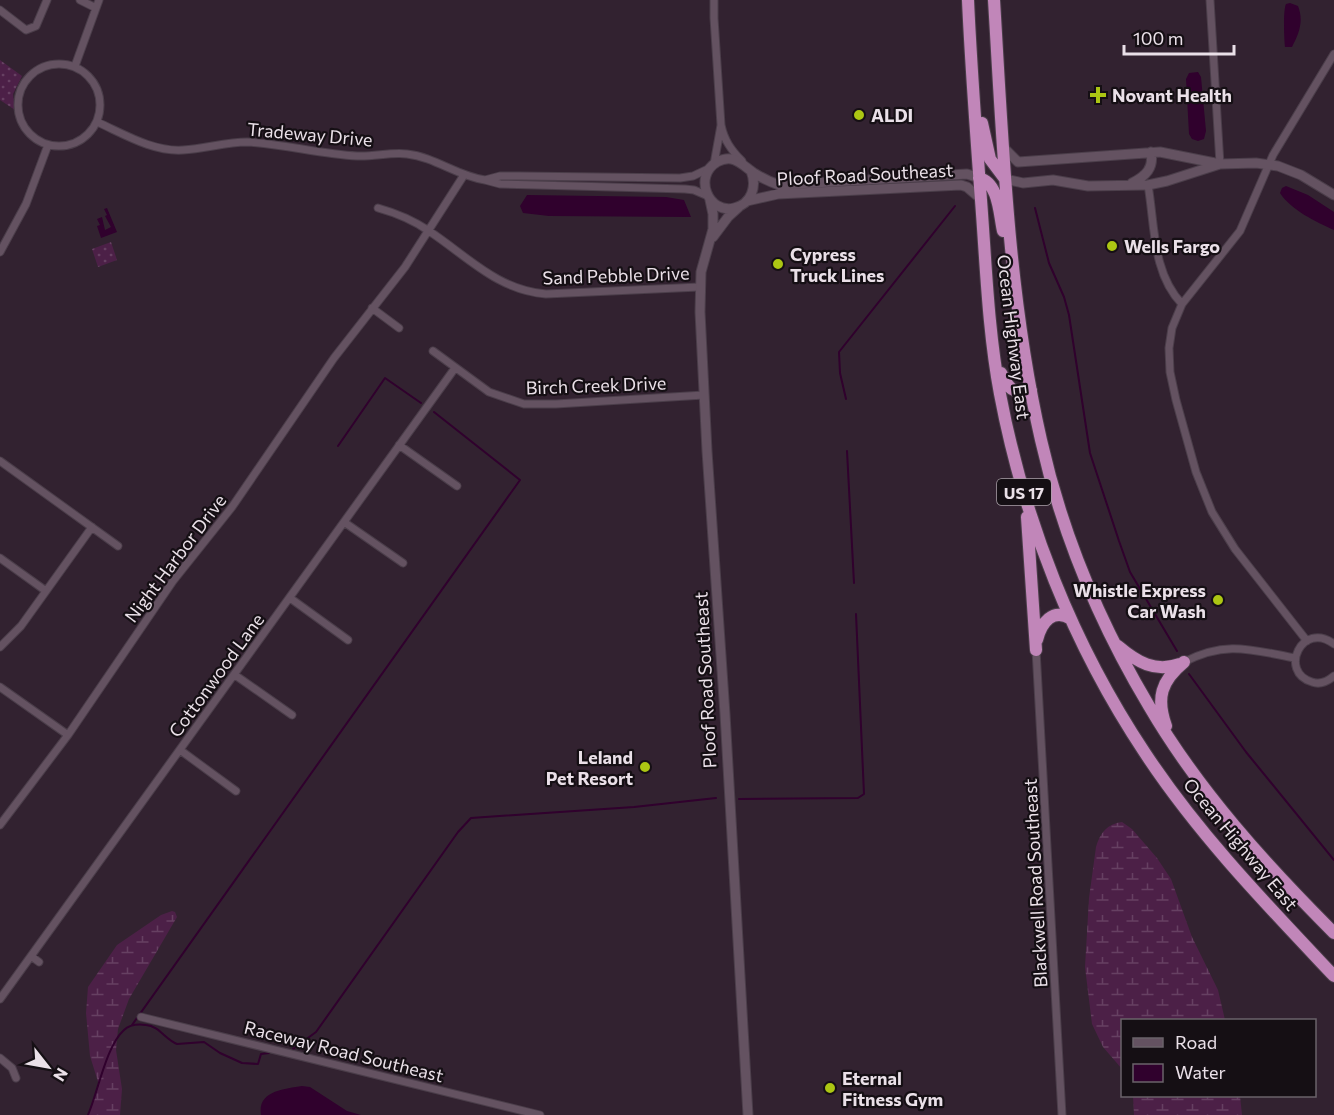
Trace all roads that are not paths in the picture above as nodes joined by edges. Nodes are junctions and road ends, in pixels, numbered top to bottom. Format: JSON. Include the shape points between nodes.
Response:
{"nodes":[{"id":1,"x":47,"y":0,"type":"edge"},
{"id":2,"x":80,"y":0,"type":"edge"},
{"id":3,"x":714,"y":0,"type":"edge"},
{"id":4,"x":968,"y":0,"type":"edge"},
{"id":5,"x":1210,"y":0,"type":"edge"},
{"id":6,"x":97,"y":4,"type":"edge"},
{"id":7,"x":994,"y":4,"type":"edge"},
{"id":8,"x":0,"y":10,"type":"edge"},
{"id":9,"x":1334,"y":54,"type":"edge"},
{"id":10,"x":75,"y":66,"type":"junction"},
{"id":11,"x":972,"y":67,"type":"junction"},
{"id":12,"x":97,"y":122,"type":"junction"},
{"id":13,"x":721,"y":125,"type":"junction"},
{"id":14,"x":48,"y":145,"type":"junction"},
{"id":15,"x":1004,"y":148,"type":"junction"},
{"id":16,"x":1151,"y":152,"type":"junction"},
{"id":17,"x":1220,"y":164,"type":"junction"},
{"id":18,"x":1269,"y":164,"type":"junction"},
{"id":19,"x":712,"y":166,"type":"junction"},
{"id":20,"x":749,"y":168,"type":"junction"},
{"id":21,"x":464,"y":175,"type":"junction"},
{"id":22,"x":979,"y":178,"type":"junction"},
{"id":23,"x":1005,"y":179,"type":"junction"},
{"id":24,"x":485,"y":180,"type":"junction"},
{"id":25,"x":1130,"y":184,"type":"junction"},
{"id":26,"x":1148,"y":185,"type":"junction"},
{"id":27,"x":1334,"y":195,"type":"edge"},
{"id":28,"x":709,"y":198,"type":"junction"},
{"id":29,"x":981,"y":199,"type":"junction"},
{"id":30,"x":744,"y":203,"type":"junction"},
{"id":31,"x":378,"y":208,"type":"dead end"},
{"id":32,"x":430,"y":231,"type":"junction"},
{"id":33,"x":709,"y":245,"type":"junction"},
{"id":34,"x":0,"y":252,"type":"edge"},
{"id":35,"x":699,"y":287,"type":"junction"},
{"id":36,"x":1016,"y":294,"type":"junction"},
{"id":37,"x":1182,"y":304,"type":"junction"},
{"id":38,"x":372,"y":308,"type":"junction"},
{"id":39,"x":399,"y":328,"type":"dead end"},
{"id":40,"x":433,"y":351,"type":"dead end"},
{"id":41,"x":995,"y":361,"type":"junction"},
{"id":42,"x":455,"y":368,"type":"junction"},
{"id":43,"x":1031,"y":390,"type":"junction"},
{"id":44,"x":704,"y":395,"type":"junction"},
{"id":45,"x":399,"y":446,"type":"junction"},
{"id":46,"x":0,"y":461,"type":"edge"},
{"id":47,"x":457,"y":486,"type":"dead end"},
{"id":48,"x":1025,"y":495,"type":"junction"},
{"id":49,"x":344,"y":522,"type":"junction"},
{"id":50,"x":92,"y":527,"type":"junction"},
{"id":51,"x":118,"y":546,"type":"dead end"},
{"id":52,"x":0,"y":558,"type":"edge"},
{"id":53,"x":403,"y":563,"type":"dead end"},
{"id":54,"x":46,"y":591,"type":"junction"},
{"id":55,"x":290,"y":598,"type":"junction"},
{"id":56,"x":1071,"y":619,"type":"junction"},
{"id":57,"x":348,"y":640,"type":"dead end"},
{"id":58,"x":1307,"y":640,"type":"junction"},
{"id":59,"x":1113,"y":641,"type":"junction"},
{"id":60,"x":1334,"y":644,"type":"edge"},
{"id":61,"x":0,"y":647,"type":"edge"},
{"id":62,"x":1035,"y":650,"type":"junction"},
{"id":63,"x":1295,"y":658,"type":"junction"},
{"id":64,"x":1184,"y":662,"type":"junction"},
{"id":65,"x":235,"y":675,"type":"junction"},
{"id":66,"x":1334,"y":676,"type":"edge"},
{"id":67,"x":0,"y":687,"type":"edge"},
{"id":68,"x":292,"y":715,"type":"dead end"},
{"id":69,"x":68,"y":735,"type":"junction"},
{"id":70,"x":1171,"y":742,"type":"junction"},
{"id":71,"x":180,"y":750,"type":"junction"},
{"id":72,"x":236,"y":791,"type":"dead end"},
{"id":73,"x":0,"y":825,"type":"edge"},
{"id":74,"x":1334,"y":933,"type":"edge"},
{"id":75,"x":31,"y":956,"type":"junction"},
{"id":76,"x":39,"y":962,"type":"dead end"},
{"id":77,"x":1334,"y":976,"type":"edge"},
{"id":78,"x":0,"y":999,"type":"edge"},
{"id":79,"x":141,"y":1017,"type":"dead end"},
{"id":80,"x":0,"y":1058,"type":"edge"},
{"id":81,"x":16,"y":1078,"type":"dead end"},
{"id":82,"x":540,"y":1115,"type":"edge"},
{"id":83,"x":748,"y":1115,"type":"edge"},
{"id":84,"x":1062,"y":1115,"type":"edge"}],
"edges":[{"from":1,"to":8,"type":"street","via":[[36,26],[26,30]]},
{"from":2,"to":6,"type":"street"},
{"from":3,"to":13,"type":"street"},
{"from":4,"to":11,"type":"highway","name":"Ocean Highway East","number":"US 17"},
{"from":5,"to":17,"type":"street"},
{"from":6,"to":10,"type":"street"},
{"from":7,"to":15,"type":"highway","name":"Ocean Highway East","number":"US 17"},
{"from":9,"to":18,"type":"street"},
{"from":10,"to":12,"type":"street","via":[[96,85],[101,110]]},
{"from":10,"to":14,"type":"street","via":[[52,64],[39,68],[21,89],[18,103],[22,123],[35,139]]},
{"from":11,"to":22,"type":"highway","name":"Ocean Highway East","number":"US 17"},
{"from":11,"to":23,"type":"highway","via":[[988,153]]},
{"from":12,"to":14,"type":"street","via":[[82,140]]},
{"from":12,"to":21,"type":"street","name":"Tradeway Drive","via":[[169,150],[245,142],[356,156],[407,154]]},
{"from":13,"to":19,"type":"street"},
{"from":13,"to":20,"type":"street","via":[[733,152]]},
{"from":14,"to":34,"type":"street","via":[[26,204]]},
{"from":15,"to":16,"type":"street","via":[[1018,162]]},
{"from":15,"to":23,"type":"highway","name":"Ocean Highway East","number":"US 17"},
{"from":16,"to":17,"type":"street"},
{"from":16,"to":25,"type":"street","via":[[1150,169]]},
{"from":17,"to":18,"type":"street"},
{"from":17,"to":26,"type":"street"},
{"from":18,"to":27,"type":"street","via":[[1301,175]]},
{"from":18,"to":37,"type":"street","via":[[1240,231]]},
{"from":19,"to":20,"type":"street","via":[[734,159]]},
{"from":19,"to":24,"type":"street","name":"Tradeway Drive","via":[[680,178],[500,176]]},
{"from":19,"to":28,"type":"street","via":[[705,182]]},
{"from":20,"to":22,"type":"street","name":"Ploof Road Southeast","via":[[769,181],[786,185],[967,174]]},
{"from":20,"to":30,"type":"street","via":[[754,187]]},
{"from":21,"to":24,"type":"street","name":"Tradeway Drive"},
{"from":21,"to":32,"type":"street","name":"Night Harbor Drive"},
{"from":22,"to":29,"type":"highway","name":"Ocean Highway East","number":"US 17"},
{"from":22,"to":36,"type":"highway","via":[[990,183],[995,192]]},
{"from":23,"to":25,"type":"street","via":[[1023,183],[1053,180],[1088,186]]},
{"from":23,"to":36,"type":"highway","name":"Ocean Highway East","number":"US 17"},
{"from":24,"to":28,"type":"street","name":"Tradeway Drive","via":[[500,184],[685,189]]},
{"from":25,"to":26,"type":"street"},
{"from":26,"to":37,"type":"street","via":[[1161,269],[1168,288]]},
{"from":28,"to":30,"type":"street","via":[[724,208],[733,209]]},
{"from":28,"to":33,"type":"street","name":"Ploof Road Southeast","via":[[713,214]]},
{"from":29,"to":30,"type":"street","name":"Ploof Road Southeast","via":[[961,185],[778,194]]},
{"from":29,"to":41,"type":"highway","name":"Ocean Highway East","number":"US 17"},
{"from":30,"to":33,"type":"street","name":"Ploof Road Southeast"},
{"from":31,"to":32,"type":"street","name":"Sand Pebble Drive"},
{"from":32,"to":35,"type":"street","name":"Sand Pebble Drive","via":[[495,279],[529,292]]},
{"from":32,"to":38,"type":"street","name":"Night Harbor Drive"},
{"from":33,"to":35,"type":"street","name":"Ploof Road Southeast"},
{"from":35,"to":44,"type":"street","name":"Ploof Road Southeast"},
{"from":36,"to":43,"type":"highway","name":"Ocean Highway East","number":"US 17"},
{"from":37,"to":58,"type":"street","via":[[1170,337],[1169,362],[1204,494],[1234,549]]},
{"from":38,"to":39,"type":"street"},
{"from":38,"to":69,"type":"street","name":"Night Harbor Drive","via":[[314,384],[232,507],[173,581]]},
{"from":40,"to":42,"type":"street","name":"Birch Creek Drive"},
{"from":41,"to":43,"type":"highway","via":[[1009,388]]},
{"from":41,"to":48,"type":"highway","name":"Ocean Highway East","number":"US 17"},
{"from":42,"to":44,"type":"street","name":"Birch Creek Drive","via":[[489,392],[524,404]]},
{"from":42,"to":45,"type":"street","name":"Cottonwood Lane"},
{"from":43,"to":59,"type":"highway","name":"Ocean Highway East","number":"US 17","via":[[1058,500]]},
{"from":44,"to":83,"type":"street","name":"Ploof Road Southeast"},
{"from":45,"to":47,"type":"street"},
{"from":45,"to":49,"type":"street","name":"Cottonwood Lane"},
{"from":46,"to":50,"type":"street"},
{"from":48,"to":56,"type":"highway","name":"Ocean Highway East","number":"US 17"},
{"from":48,"to":62,"type":"highway"},
{"from":49,"to":53,"type":"street"},
{"from":49,"to":55,"type":"street","name":"Cottonwood Lane"},
{"from":50,"to":51,"type":"street"},
{"from":50,"to":54,"type":"street"},
{"from":52,"to":54,"type":"street"},
{"from":54,"to":61,"type":"street"},
{"from":55,"to":57,"type":"street"},
{"from":55,"to":65,"type":"street","name":"Cottonwood Lane"},
{"from":56,"to":62,"type":"highway","via":[[1059,614],[1050,616]]},
{"from":56,"to":77,"type":"highway","name":"Ocean Highway East","number":"US 17","via":[[1125,720],[1181,804],[1225,859]]},
{"from":58,"to":60,"type":"street","via":[[1321,638]]},
{"from":58,"to":63,"type":"street"},
{"from":59,"to":64,"type":"highway","via":[[1150,667],[1173,667]]},
{"from":59,"to":70,"type":"highway","name":"Ocean Highway East","number":"US 17"},
{"from":62,"to":84,"type":"street","name":"Blackwell Road Southeast"},
{"from":63,"to":64,"type":"street","via":[[1226,648]]},
{"from":63,"to":66,"type":"street","via":[[1299,673],[1309,681],[1324,682]]},
{"from":64,"to":70,"type":"highway","via":[[1168,676],[1161,698]]},
{"from":65,"to":68,"type":"street"},
{"from":65,"to":71,"type":"street","name":"Cottonwood Lane"},
{"from":67,"to":69,"type":"street"},
{"from":69,"to":73,"type":"street","name":"Night Harbor Drive"},
{"from":70,"to":74,"type":"highway","name":"Ocean Highway East","number":"US 17","via":[[1216,803]]},
{"from":71,"to":72,"type":"street"},
{"from":71,"to":75,"type":"street","name":"Cottonwood Lane"},
{"from":75,"to":76,"type":"street"},
{"from":75,"to":78,"type":"street","name":"Cottonwood Lane"},
{"from":79,"to":82,"type":"street","name":"Raceway Road Southeast"},
{"from":80,"to":81,"type":"street","via":[[12,1068]]}]}
